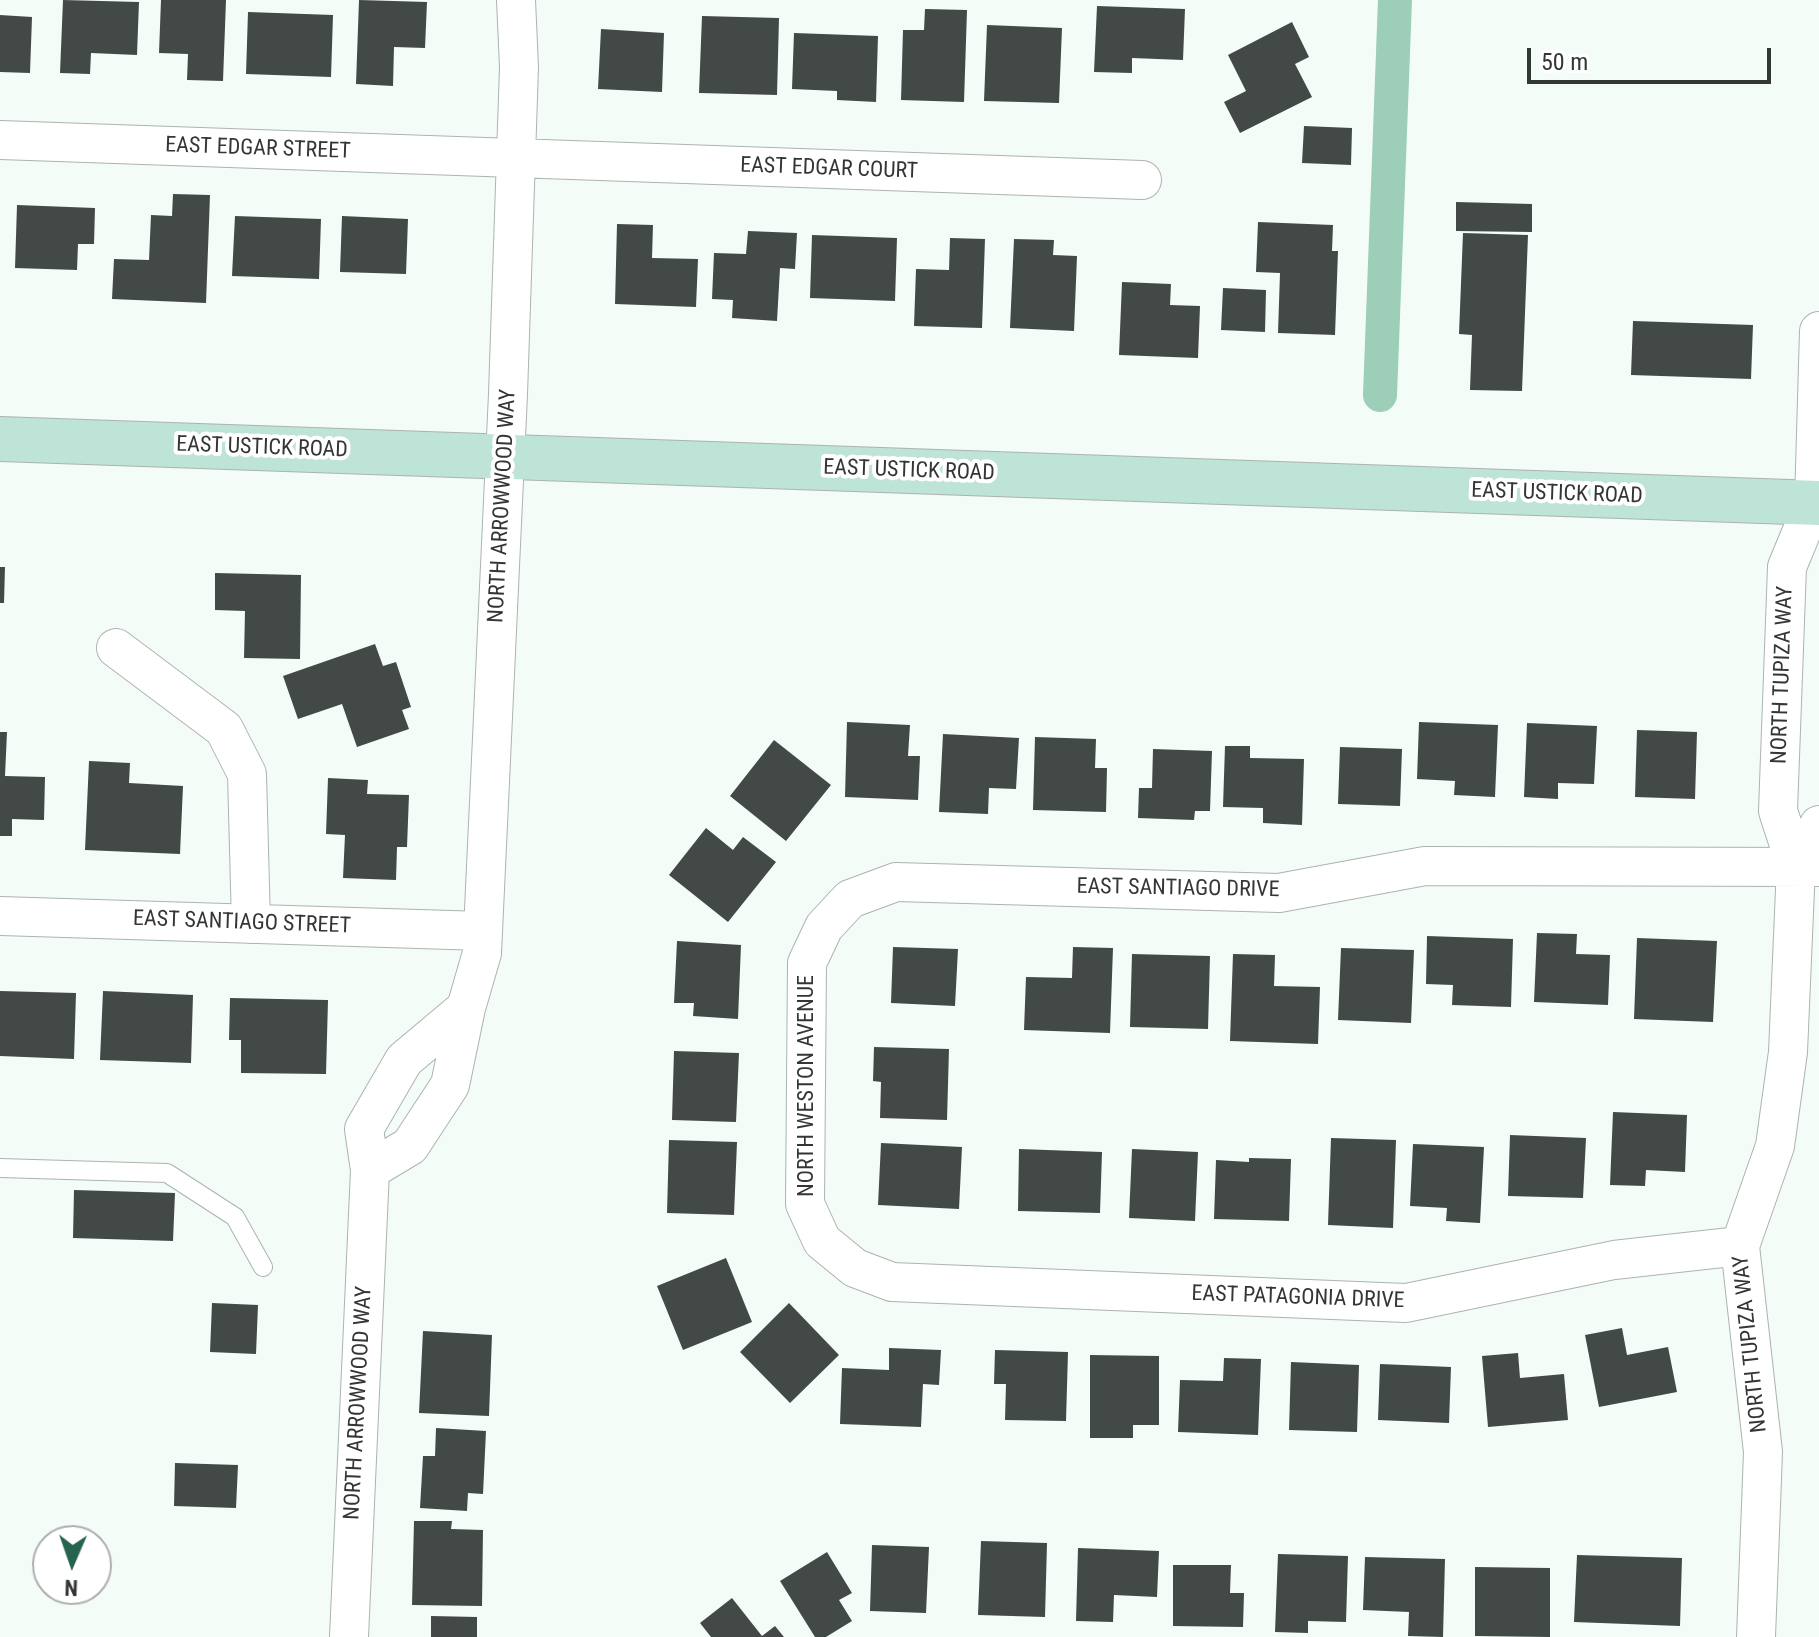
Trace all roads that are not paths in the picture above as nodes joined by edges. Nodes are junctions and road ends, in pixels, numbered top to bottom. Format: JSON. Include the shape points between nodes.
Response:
{"nodes":[{"id":1,"x":516,"y":0,"type":"edge"},
{"id":2,"x":0,"y":140,"type":"edge"},
{"id":3,"x":516,"y":158,"type":"junction"},
{"id":4,"x":1142,"y":180,"type":"dead end"},
{"id":5,"x":1819,"y":331,"type":"edge"},
{"id":6,"x":0,"y":439,"type":"edge"},
{"id":7,"x":505,"y":456,"type":"junction"},
{"id":8,"x":1817,"y":507,"type":"edge"},
{"id":9,"x":116,"y":648,"type":"dead end"},
{"id":10,"x":1819,"y":825,"type":"edge"},
{"id":11,"x":1807,"y":866,"type":"edge"},
{"id":12,"x":850,"y":899,"type":"joint"},
{"id":13,"x":0,"y":916,"type":"edge"},
{"id":14,"x":251,"y":924,"type":"junction"},
{"id":15,"x":483,"y":931,"type":"junction"},
{"id":16,"x":466,"y":1008,"type":"junction"},
{"id":17,"x":0,"y":1168,"type":"edge"},
{"id":18,"x":370,"y":1170,"type":"junction"},
{"id":19,"x":1740,"y":1246,"type":"junction"},
{"id":20,"x":263,"y":1267,"type":"dead end"},
{"id":21,"x":855,"y":1268,"type":"joint"},
{"id":22,"x":349,"y":1637,"type":"edge"},
{"id":23,"x":1756,"y":1637,"type":"edge"}],
"edges":[{"from":1,"to":3,"type":"street","name":"NORTH ARROWWOOD WAY"},
{"from":2,"to":3,"type":"street","name":"EAST EDGAR STREET"},
{"from":3,"to":4,"type":"street","name":"EAST EDGAR COURT"},
{"from":3,"to":7,"type":"street","name":"NORTH ARROWWOOD WAY"},
{"from":5,"to":8,"type":"street"},
{"from":6,"to":7,"type":"main road","name":"EAST USTICK ROAD"},
{"from":7,"to":8,"type":"main road","name":"EAST USTICK ROAD"},
{"from":7,"to":15,"type":"street","name":"NORTH ARROWWOOD WAY"},
{"from":8,"to":11,"type":"street","name":"NORTH TUPIZA WAY","via":[[1787,567],[1778,811]]},
{"from":9,"to":14,"type":"street","via":[[224,729],[247,774]]},
{"from":10,"to":11,"type":"street","name":"NORTH TUPIZA WAY"},
{"from":11,"to":12,"type":"street","name":"EAST SANTIAGO DRIVE","via":[[1425,866],[1279,893],[896,882]]},
{"from":11,"to":19,"type":"street","name":"NORTH TUPIZA WAY","via":[[1775,1146]]},
{"from":12,"to":21,"type":"street","name":"NORTH WESTON AVENUE","via":[[824,927],[807,963],[805,1204],[822,1241]]},
{"from":13,"to":14,"type":"street","name":"EAST SANTIAGO STREET"},
{"from":14,"to":15,"type":"street","name":"EAST SANTIAGO STREET"},
{"from":15,"to":16,"type":"street","name":"NORTH ARROWWOOD WAY"},
{"from":16,"to":18,"type":"street","name":"NORTH ARROWWOOD WAY","via":[[450,1085],[410,1146]]},
{"from":16,"to":18,"type":"street","name":"NORTH ARROWWOOD WAY","via":[[404,1060],[364,1129]]},
{"from":17,"to":20,"type":"lane","via":[[167,1173],[235,1217]]},
{"from":18,"to":22,"type":"street","name":"NORTH ARROWWOOD WAY"},
{"from":19,"to":21,"type":"street","name":"EAST PATAGONIA DRIVE","via":[[1614,1260],[1406,1303],[892,1282]]},
{"from":19,"to":23,"type":"street","name":"NORTH TUPIZA WAY","via":[[1763,1452]]}]}
